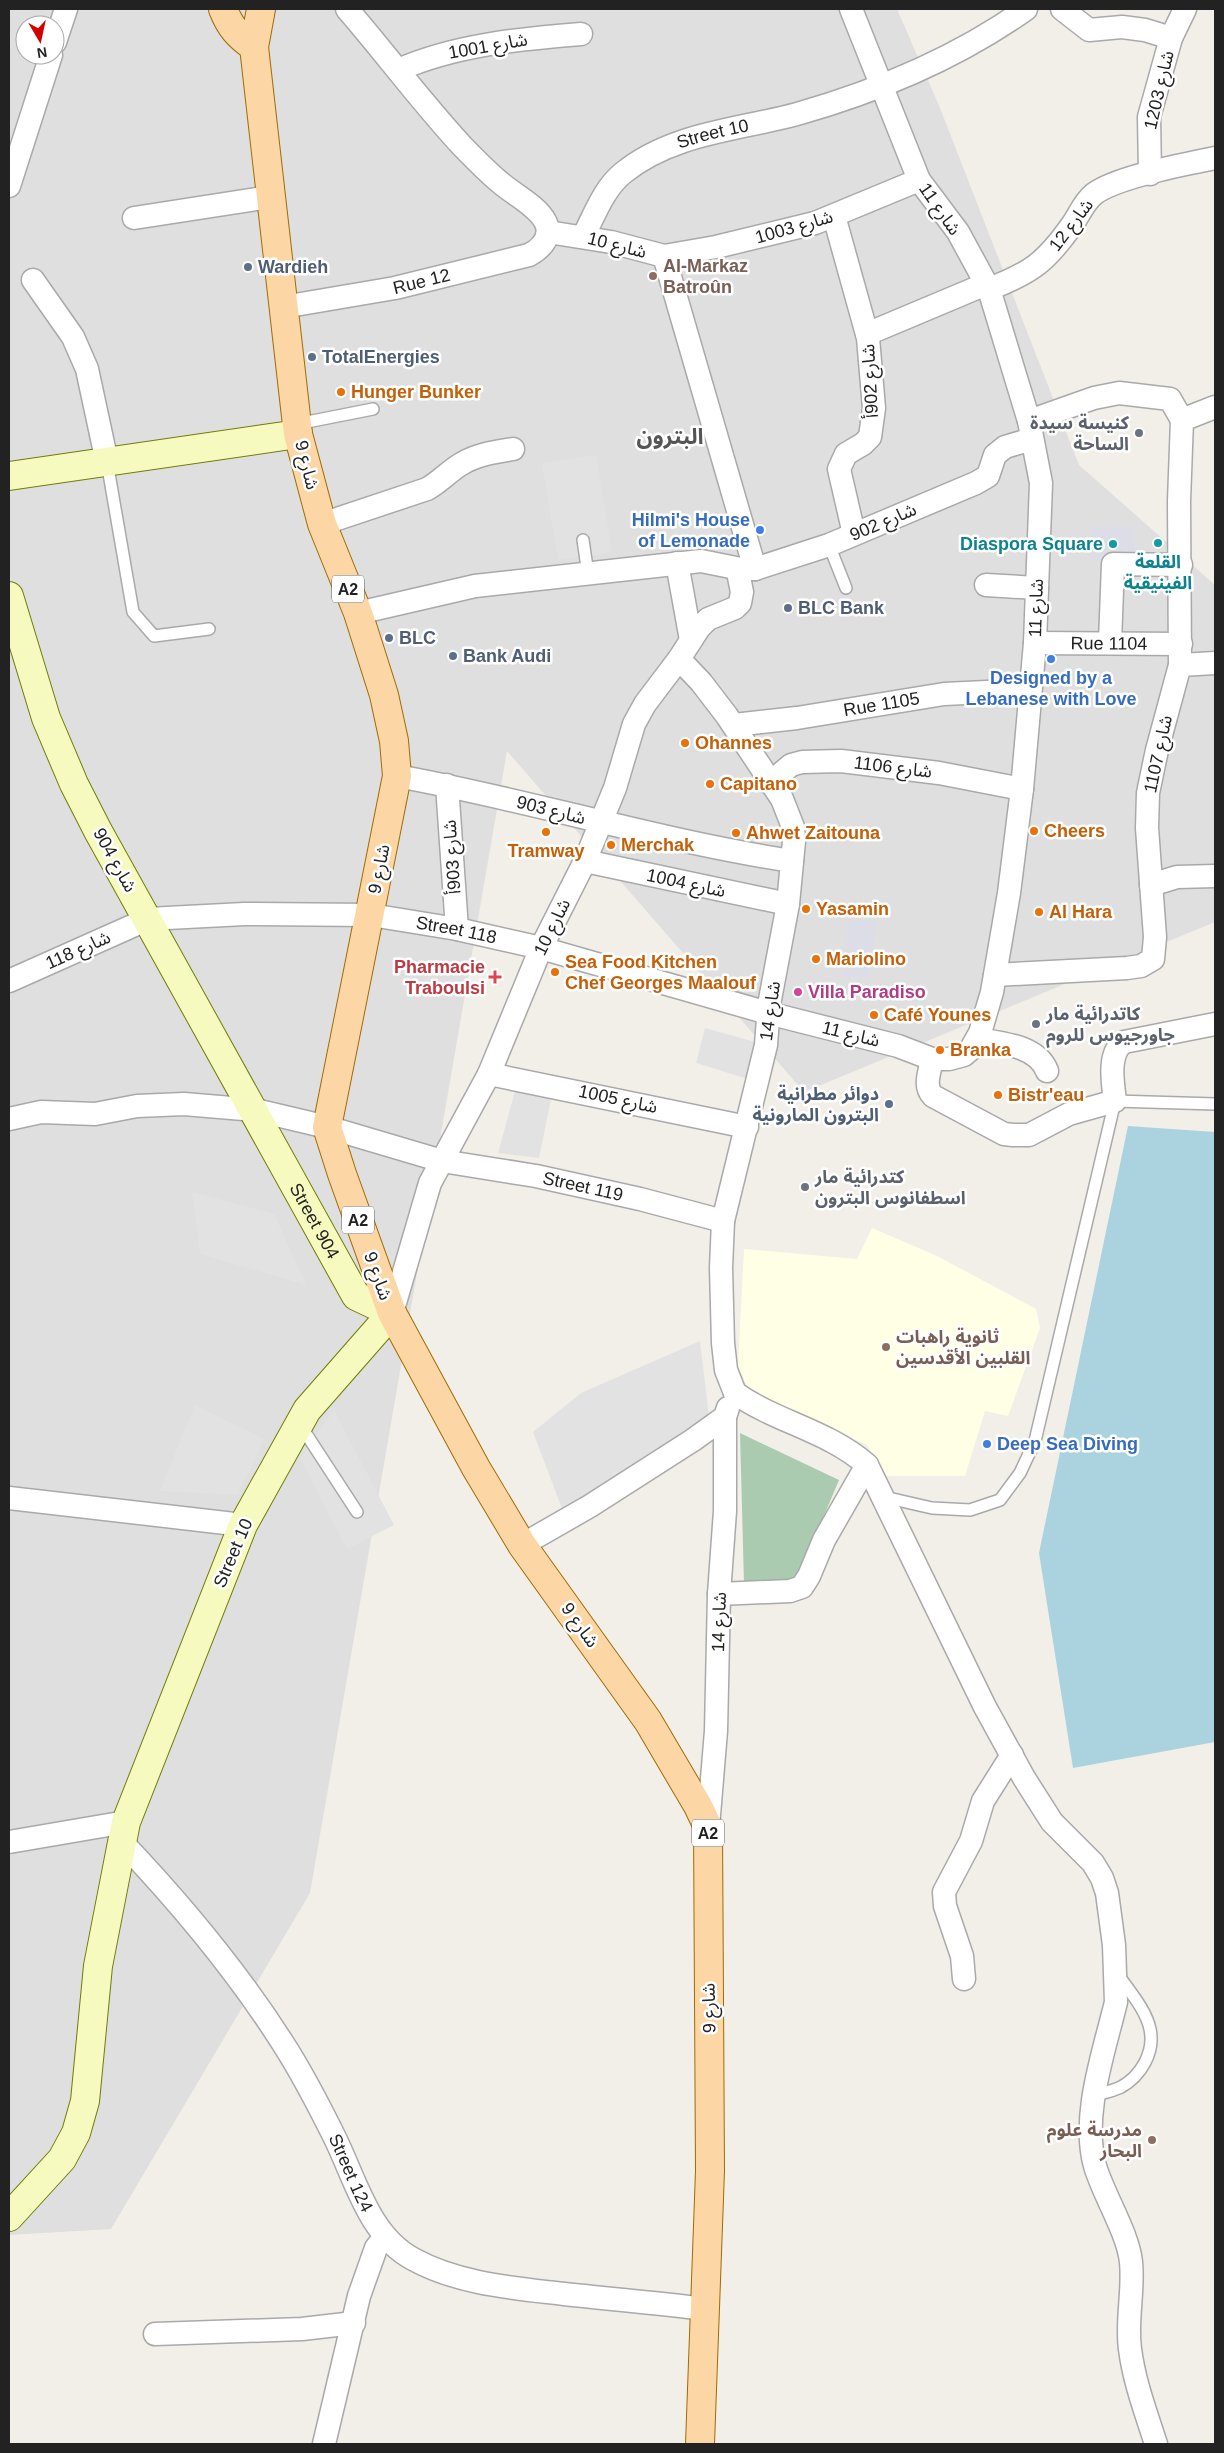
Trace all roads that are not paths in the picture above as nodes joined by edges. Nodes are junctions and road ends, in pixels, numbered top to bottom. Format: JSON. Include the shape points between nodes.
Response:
{"nodes":[{"id":1,"x":223,"y":9,"type":"edge"},
{"id":2,"x":261,"y":9,"type":"edge"},
{"id":3,"x":347,"y":9,"type":"edge"},
{"id":4,"x":851,"y":9,"type":"edge"},
{"id":5,"x":1026,"y":9,"type":"edge"},
{"id":6,"x":1062,"y":9,"type":"edge"},
{"id":7,"x":1185,"y":9,"type":"edge"},
{"id":8,"x":581,"y":34,"type":"dead end"},
{"id":9,"x":1171,"y":38,"type":"junction"},
{"id":10,"x":254,"y":47,"type":"junction"},
{"id":11,"x":48,"y":65,"type":"edge"},
{"id":12,"x":398,"y":70,"type":"junction"},
{"id":13,"x":882,"y":86,"type":"junction"},
{"id":14,"x":1215,"y":158,"type":"edge"},
{"id":15,"x":1150,"y":174,"type":"junction"},
{"id":16,"x":919,"y":180,"type":"junction"},
{"id":17,"x":9,"y":186,"type":"edge"},
{"id":18,"x":270,"y":197,"type":"junction"},
{"id":19,"x":834,"y":216,"type":"junction"},
{"id":20,"x":134,"y":218,"type":"dead end"},
{"id":21,"x":548,"y":232,"type":"junction"},
{"id":22,"x":583,"y":236,"type":"junction"},
{"id":23,"x":664,"y":256,"type":"junction"},
{"id":24,"x":32,"y":280,"type":"dead end"},
{"id":25,"x":988,"y":286,"type":"junction"},
{"id":26,"x":283,"y":307,"type":"junction"},
{"id":27,"x":867,"y":334,"type":"junction"},
{"id":28,"x":1215,"y":407,"type":"edge"},
{"id":29,"x":373,"y":409,"type":"dead end"},
{"id":30,"x":1182,"y":420,"type":"junction"},
{"id":31,"x":298,"y":429,"type":"junction"},
{"id":32,"x":1031,"y":430,"type":"junction"},
{"id":33,"x":513,"y":449,"type":"dead end"},
{"id":34,"x":107,"y":462,"type":"junction"},
{"id":35,"x":9,"y":476,"type":"edge"},
{"id":36,"x":322,"y":524,"type":"junction"},
{"id":37,"x":854,"y":534,"type":"junction"},
{"id":38,"x":583,"y":540,"type":"dead end"},
{"id":39,"x":829,"y":545,"type":"junction"},
{"id":40,"x":677,"y":563,"type":"junction"},
{"id":41,"x":1180,"y":565,"type":"junction"},
{"id":42,"x":748,"y":569,"type":"junction"},
{"id":43,"x":588,"y":574,"type":"junction"},
{"id":44,"x":986,"y":585,"type":"dead end"},
{"id":45,"x":846,"y":588,"type":"dead end"},
{"id":46,"x":1037,"y":588,"type":"junction"},
{"id":47,"x":9,"y":596,"type":"edge"},
{"id":48,"x":358,"y":613,"type":"junction"},
{"id":49,"x":208,"y":629,"type":"dead end"},
{"id":50,"x":691,"y":640,"type":"junction"},
{"id":51,"x":1110,"y":642,"type":"junction"},
{"id":52,"x":1035,"y":643,"type":"junction"},
{"id":53,"x":1181,"y":654,"type":"junction"},
{"id":54,"x":679,"y":659,"type":"junction"},
{"id":55,"x":1215,"y":663,"type":"edge"},
{"id":56,"x":1030,"y":690,"type":"junction"},
{"id":57,"x":734,"y":725,"type":"junction"},
{"id":58,"x":397,"y":776,"type":"junction"},
{"id":59,"x":770,"y":783,"type":"junction"},
{"id":60,"x":446,"y":785,"type":"junction"},
{"id":61,"x":1022,"y":789,"type":"junction"},
{"id":62,"x":601,"y":822,"type":"junction"},
{"id":63,"x":584,"y":861,"type":"junction"},
{"id":64,"x":792,"y":861,"type":"junction"},
{"id":65,"x":1215,"y":876,"type":"edge"},
{"id":66,"x":1151,"y":885,"type":"junction"},
{"id":67,"x":788,"y":904,"type":"junction"},
{"id":68,"x":371,"y":915,"type":"junction"},
{"id":69,"x":148,"y":919,"type":"junction"},
{"id":70,"x":457,"y":929,"type":"junction"},
{"id":71,"x":541,"y":948,"type":"junction"},
{"id":72,"x":995,"y":975,"type":"junction"},
{"id":73,"x":9,"y":981,"type":"edge"},
{"id":74,"x":768,"y":1013,"type":"junction"},
{"id":75,"x":1215,"y":1024,"type":"edge"},
{"id":76,"x":978,"y":1036,"type":"junction"},
{"id":77,"x":932,"y":1060,"type":"junction"},
{"id":78,"x":1047,"y":1071,"type":"dead end"},
{"id":79,"x":489,"y":1074,"type":"junction"},
{"id":80,"x":1115,"y":1101,"type":"junction"},
{"id":81,"x":1215,"y":1104,"type":"edge"},
{"id":82,"x":255,"y":1110,"type":"junction"},
{"id":83,"x":9,"y":1119,"type":"edge"},
{"id":84,"x":328,"y":1127,"type":"junction"},
{"id":85,"x":747,"y":1127,"type":"junction"},
{"id":86,"x":442,"y":1161,"type":"junction"},
{"id":87,"x":723,"y":1221,"type":"junction"},
{"id":88,"x":392,"y":1313,"type":"junction"},
{"id":89,"x":734,"y":1394,"type":"junction"},
{"id":90,"x":725,"y":1417,"type":"junction"},
{"id":91,"x":299,"y":1424,"type":"junction"},
{"id":92,"x":867,"y":1465,"type":"junction"},
{"id":93,"x":884,"y":1497,"type":"junction"},
{"id":94,"x":9,"y":1498,"type":"edge"},
{"id":95,"x":357,"y":1512,"type":"dead end"},
{"id":96,"x":243,"y":1525,"type":"junction"},
{"id":97,"x":522,"y":1545,"type":"junction"},
{"id":98,"x":720,"y":1594,"type":"junction"},
{"id":99,"x":1012,"y":1755,"type":"junction"},
{"id":100,"x":708,"y":1827,"type":"junction"},
{"id":101,"x":123,"y":1831,"type":"junction"},
{"id":102,"x":9,"y":1842,"type":"edge"},
{"id":103,"x":1117,"y":1972,"type":"junction"},
{"id":104,"x":964,"y":1979,"type":"dead end"},
{"id":105,"x":1095,"y":2095,"type":"junction"},
{"id":106,"x":9,"y":2217,"type":"edge"},
{"id":107,"x":384,"y":2237,"type":"junction"},
{"id":108,"x":706,"y":2309,"type":"junction"},
{"id":109,"x":354,"y":2323,"type":"junction"},
{"id":110,"x":155,"y":2334,"type":"dead end"},
{"id":111,"x":324,"y":2444,"type":"edge"},
{"id":112,"x":700,"y":2444,"type":"edge"},
{"id":113,"x":1156,"y":2444,"type":"edge"}],
"edges":[{"from":1,"to":10,"type":"main road","via":[[240,38]]},
{"from":2,"to":10,"type":"main road","name":"شارع 9","number":"A2"},
{"from":3,"to":12,"type":"street"},
{"from":4,"to":13,"type":"street","name":"شارع 11"},
{"from":5,"to":13,"type":"street","via":[[938,62]]},
{"from":6,"to":9,"type":"street","via":[[1089,30],[1122,27]]},
{"from":7,"to":9,"type":"street","name":"شارع 1203"},
{"from":8,"to":12,"type":"street","name":"شارع 1001","via":[[481,46],[426,58]]},
{"from":9,"to":15,"type":"street","name":"شارع 1203","via":[[1149,116]]},
{"from":10,"to":18,"type":"main road","name":"شارع 9","number":"A2"},
{"from":11,"to":17,"type":"street"},
{"from":12,"to":21,"type":"street","via":[[463,147],[538,213]]},
{"from":13,"to":16,"type":"street","name":"شارع 11"},
{"from":13,"to":22,"type":"street","name":"Street 10","via":[[796,114],[693,137],[660,151],[623,173],[612,184]]},
{"from":14,"to":15,"type":"street","name":"شارع 12"},
{"from":15,"to":25,"type":"street","name":"شارع 12","via":[[1107,185],[1083,205],[1076,220],[1047,257],[1023,276]]},
{"from":16,"to":19,"type":"street","name":"شارع 1003"},
{"from":16,"to":25,"type":"street","name":"شارع 11","via":[[958,232]]},
{"from":18,"to":20,"type":"street"},
{"from":18,"to":26,"type":"main road","name":"شارع 9","number":"A2"},
{"from":19,"to":23,"type":"street","name":"شارع 1003","via":[[758,238]]},
{"from":19,"to":27,"type":"street","name":"شارع 902أ"},
{"from":21,"to":22,"type":"street","name":"شارع 10"},
{"from":21,"to":26,"type":"street","name":"Rue 12","via":[[539,250],[529,255],[395,288]]},
{"from":22,"to":23,"type":"street","name":"شارع 10"},
{"from":23,"to":42,"type":"street","name":"شارع 10"},
{"from":24,"to":34,"type":"street","via":[[73,337],[84,361]]},
{"from":25,"to":27,"type":"street","name":"شارع 12"},
{"from":25,"to":32,"type":"street","name":"شارع 11"},
{"from":26,"to":31,"type":"main road","name":"شارع 9","number":"A2"},
{"from":27,"to":37,"type":"street","name":"شارع 902أ","via":[[874,408],[872,431],[867,441],[846,454],[839,469]]},
{"from":28,"to":30,"type":"street"},
{"from":29,"to":31,"type":"lane"},
{"from":30,"to":32,"type":"street","via":[[1170,399],[1118,393],[1094,398]]},
{"from":30,"to":41,"type":"street","name":"شارع 1107"},
{"from":31,"to":34,"type":"main road"},
{"from":31,"to":36,"type":"main road","name":"شارع 9","number":"A2"},
{"from":32,"to":37,"type":"street","name":"شارع 902","via":[[995,455],[988,476]]},
{"from":32,"to":46,"type":"street","name":"شارع 11","via":[[1040,483]]},
{"from":33,"to":36,"type":"street","via":[[479,455],[462,463],[427,489]]},
{"from":34,"to":35,"type":"main road"},
{"from":34,"to":49,"type":"lane","via":[[133,612],[154,636]]},
{"from":36,"to":48,"type":"main road","name":"شارع 9","number":"A2"},
{"from":37,"to":39,"type":"street","name":"شارع 902"},
{"from":38,"to":43,"type":"lane"},
{"from":39,"to":42,"type":"street","name":"شارع 902"},
{"from":39,"to":45,"type":"lane"},
{"from":40,"to":42,"type":"street","via":[[700,561]]},
{"from":40,"to":43,"type":"street"},
{"from":40,"to":50,"type":"street"},
{"from":41,"to":51,"type":"street","via":[[1113,564]]},
{"from":41,"to":53,"type":"street","name":"شارع 1107"},
{"from":42,"to":50,"type":"street","name":"شارع 10","via":[[739,577],[740,603],[708,619]]},
{"from":43,"to":48,"type":"street","via":[[475,586]]},
{"from":44,"to":46,"type":"street"},
{"from":46,"to":52,"type":"street","name":"شارع 11"},
{"from":47,"to":69,"type":"main road","name":"شارع 904","via":[[59,751],[98,831]]},
{"from":48,"to":58,"type":"main road","name":"شارع 9","number":"A2","via":[[384,695],[394,741]]},
{"from":50,"to":54,"type":"street","name":"شارع 10"},
{"from":51,"to":52,"type":"street","name":"Rue 1104"},
{"from":51,"to":53,"type":"street","name":"Rue 1104"},
{"from":52,"to":56,"type":"street","name":"شارع 11"},
{"from":53,"to":55,"type":"street","name":"Rue 1104"},
{"from":53,"to":66,"type":"street","name":"شارع 1107","via":[[1148,794]]},
{"from":54,"to":57,"type":"street","name":"شارع 14"},
{"from":54,"to":62,"type":"street","name":"شارع 10","via":[[644,704],[634,724]]},
{"from":56,"to":57,"type":"street","name":"Rue 1105","via":[[944,694]]},
{"from":56,"to":61,"type":"street","name":"شارع 11"},
{"from":57,"to":59,"type":"street","name":"شارع 14"},
{"from":58,"to":60,"type":"street","name":"شارع 903"},
{"from":58,"to":68,"type":"main road","name":"شارع 9","number":"A2"},
{"from":59,"to":61,"type":"street","name":"شارع 1106","via":[[791,765],[840,761],[939,773]]},
{"from":59,"to":64,"type":"street","name":"شارع 14","via":[[782,799],[793,827]]},
{"from":60,"to":62,"type":"street","name":"شارع 903"},
{"from":60,"to":70,"type":"street","name":"شارع 903أ"},
{"from":61,"to":72,"type":"street","name":"شارع 11"},
{"from":62,"to":63,"type":"street","name":"شارع 10"},
{"from":62,"to":64,"type":"street","name":"شارع 903","via":[[704,846]]},
{"from":63,"to":67,"type":"street","name":"شارع 1004"},
{"from":63,"to":71,"type":"street","name":"شارع 10"},
{"from":64,"to":67,"type":"street","name":"شارع 14"},
{"from":65,"to":66,"type":"street","via":[[1178,877]]},
{"from":66,"to":72,"type":"street","name":"شارع 1107","via":[[1153,959],[1140,966],[1109,970]]},
{"from":67,"to":74,"type":"street","name":"شارع 14"},
{"from":68,"to":69,"type":"street","name":"Street 118","via":[[244,914]]},
{"from":68,"to":70,"type":"street","name":"Street 118"},
{"from":68,"to":84,"type":"main road","name":"شارع 9","number":"A2"},
{"from":69,"to":73,"type":"street","name":"شارع 118"},
{"from":69,"to":82,"type":"main road","name":"شارع 904"},
{"from":70,"to":71,"type":"street","name":"Street 118"},
{"from":71,"to":74,"type":"street","name":"Street 118"},
{"from":71,"to":79,"type":"street","name":"شارع 10"},
{"from":72,"to":76,"type":"street","name":"شارع 11"},
{"from":74,"to":77,"type":"street","name":"شارع 11","via":[[898,1046]]},
{"from":74,"to":85,"type":"street","name":"شارع 14","via":[[766,1045]]},
{"from":75,"to":80,"type":"street","via":[[1124,1042],[1118,1046],[1114,1052],[1112,1080]]},
{"from":76,"to":77,"type":"street","via":[[964,1056]]},
{"from":76,"to":78,"type":"street","via":[[1029,1052],[1044,1062]]},
{"from":77,"to":80,"type":"street","via":[[927,1082],[930,1093],[1004,1134],[1029,1134],[1068,1114]]},
{"from":79,"to":85,"type":"street","name":"شارع 1005"},
{"from":79,"to":86,"type":"street","name":"شارع 10"},
{"from":80,"to":81,"type":"lane"},
{"from":80,"to":93,"type":"lane","via":[[1035,1441],[1020,1473],[1000,1500],[970,1510],[932,1508]]},
{"from":82,"to":83,"type":"street","name":"Street 119","via":[[184,1104],[137,1106],[95,1114],[41,1112]]},
{"from":82,"to":84,"type":"street","name":"Street 119"},
{"from":82,"to":88,"type":"main road","name":"Street 904","via":[[356,1296]]},
{"from":84,"to":86,"type":"street","name":"Street 119"},
{"from":84,"to":88,"type":"main road","name":"شارع 9","number":"A2","via":[[351,1202]]},
{"from":85,"to":87,"type":"street","name":"شارع 14"},
{"from":86,"to":87,"type":"street","name":"Street 119","via":[[536,1176],[640,1198]]},
{"from":86,"to":88,"type":"street","name":"شارع 10","via":[[430,1183]]},
{"from":87,"to":89,"type":"street","name":"شارع 14","via":[[723,1343],[726,1370]]},
{"from":88,"to":91,"type":"main road","name":"Street 10","via":[[307,1410]]},
{"from":88,"to":97,"type":"main road","name":"شارع 9","number":"A2"},
{"from":89,"to":90,"type":"street"},
{"from":89,"to":92,"type":"street","via":[[754,1407],[853,1453]]},
{"from":90,"to":97,"type":"street","via":[[590,1506]]},
{"from":90,"to":98,"type":"street","name":"شارع 14","via":[[725,1511]]},
{"from":91,"to":95,"type":"lane"},
{"from":91,"to":96,"type":"main road","name":"Street 10"},
{"from":92,"to":93,"type":"street"},
{"from":92,"to":98,"type":"street","via":[[824,1540],[802,1587],[790,1591]]},
{"from":93,"to":99,"type":"street","via":[[912,1561]]},
{"from":94,"to":96,"type":"street"},
{"from":96,"to":101,"type":"main road","name":"Street 10"},
{"from":97,"to":100,"type":"main road","name":"شارع 9","number":"A2","via":[[648,1722]]},
{"from":98,"to":100,"type":"street","name":"شارع 14","via":[[716,1731]]},
{"from":99,"to":103,"type":"street","via":[[1052,1822],[1093,1863],[1102,1878],[1107,1893]]},
{"from":99,"to":104,"type":"street","via":[[983,1801],[971,1841],[944,1892],[945,1906],[962,1956]]},
{"from":100,"to":108,"type":"main road","name":"شارع 9","number":"A2","via":[[710,2139]]},
{"from":101,"to":102,"type":"street"},
{"from":101,"to":106,"type":"main road","name":"Street 10","via":[[98,1966],[85,2101],[76,2133],[62,2159]]},
{"from":101,"to":107,"type":"street","name":"Street 124","via":[[189,1914],[284,2045]]},
{"from":103,"to":105,"type":"street","via":[[1116,2002]]},
{"from":103,"to":105,"type":"lane","via":[[1150,2029],[1151,2049],[1140,2071],[1121,2087]]},
{"from":105,"to":113,"type":"street","via":[[1091,2148],[1131,2260],[1130,2349]]},
{"from":107,"to":108,"type":"street","name":"Street 124","via":[[426,2266],[456,2276],[497,2285]]},
{"from":107,"to":109,"type":"street","via":[[376,2248],[359,2296]]},
{"from":108,"to":112,"type":"main road","name":"شارع 9","number":"A2"},
{"from":109,"to":110,"type":"street","via":[[302,2329]]},
{"from":109,"to":111,"type":"street"}]}
